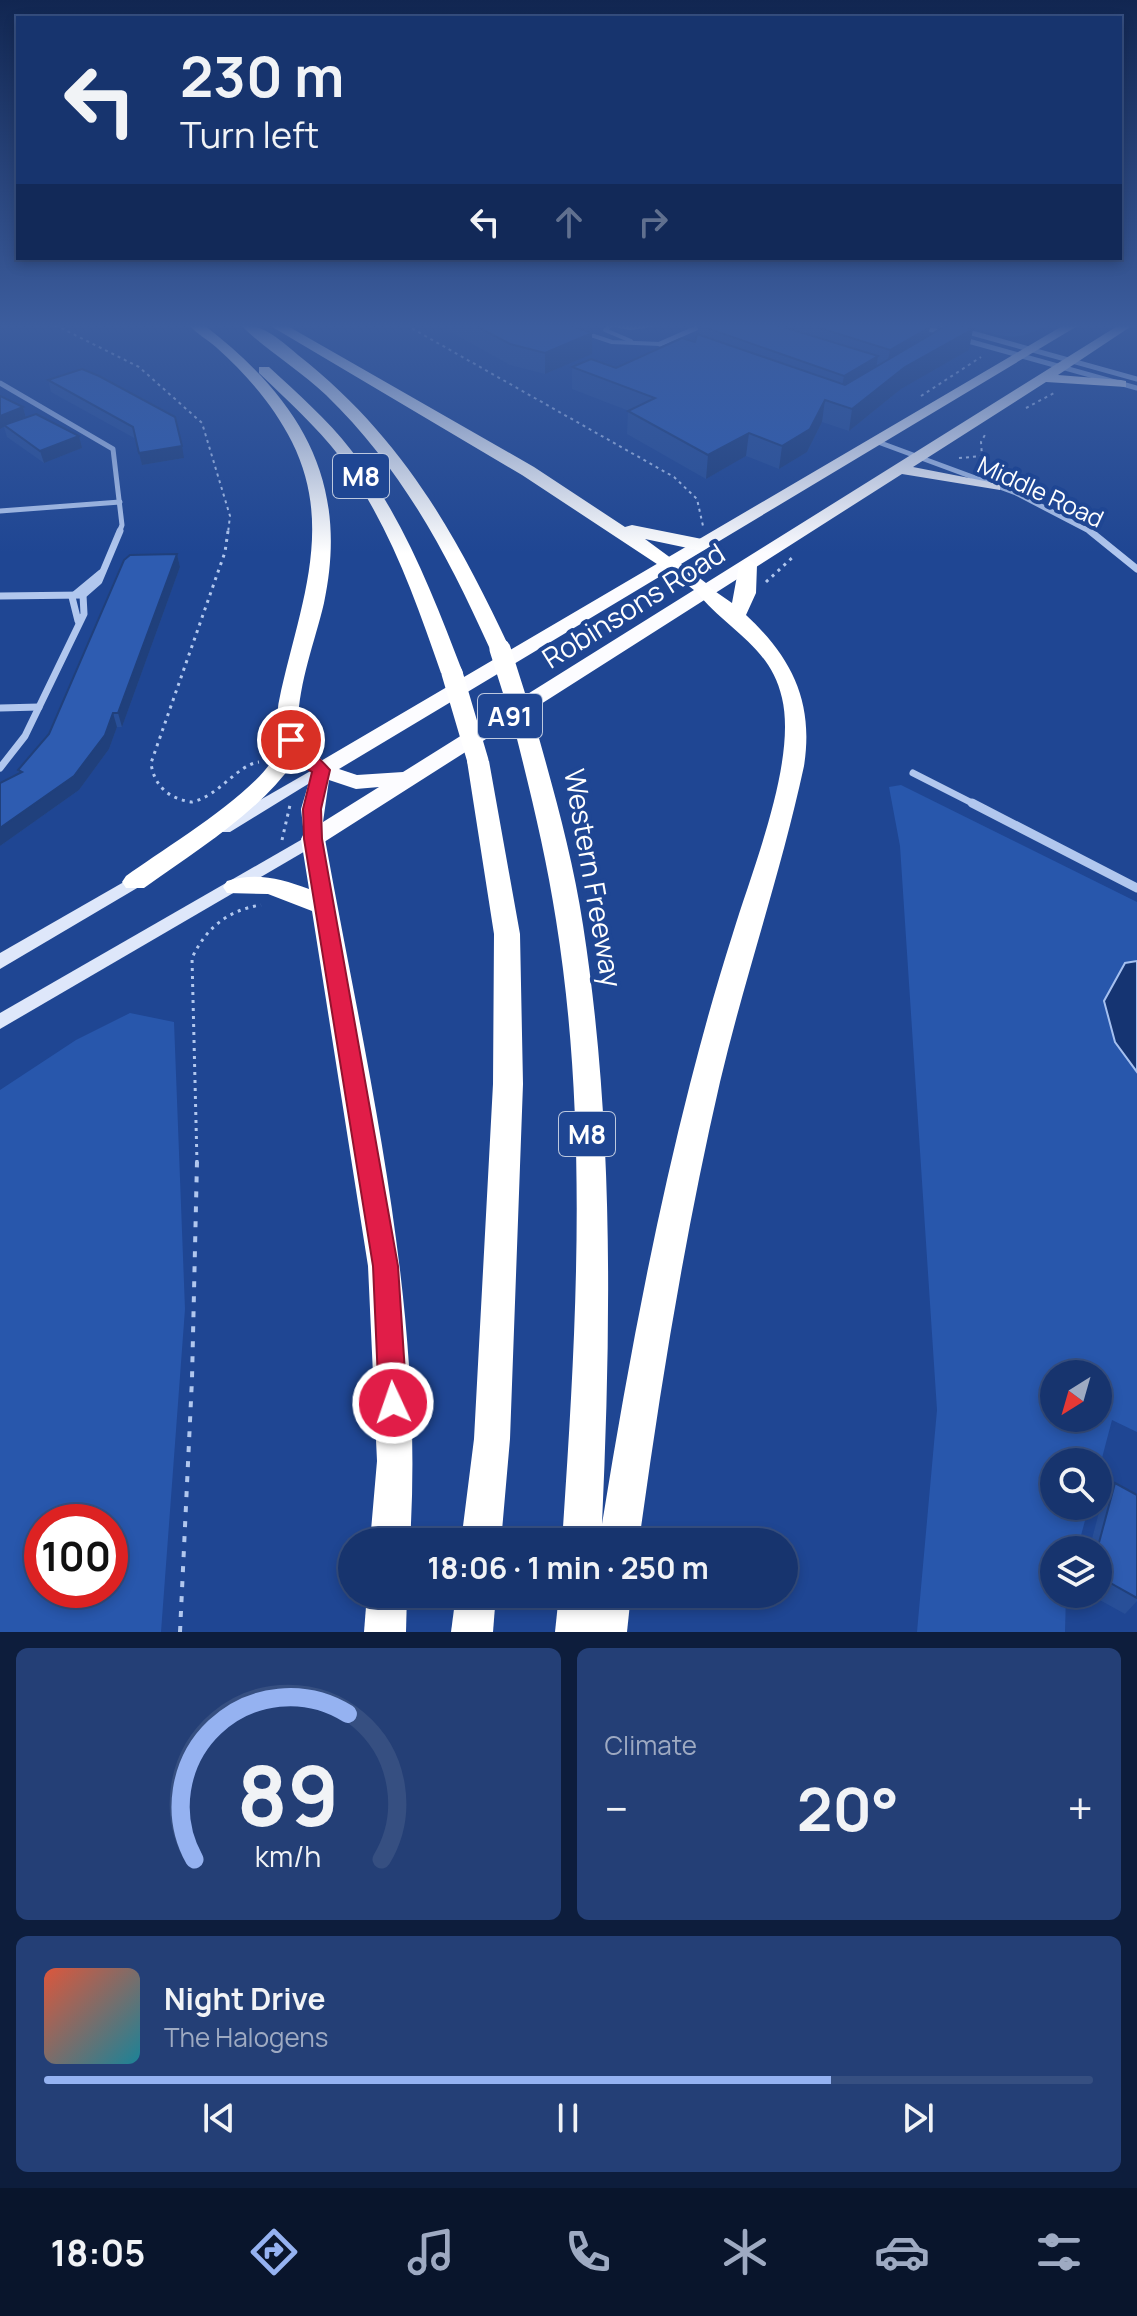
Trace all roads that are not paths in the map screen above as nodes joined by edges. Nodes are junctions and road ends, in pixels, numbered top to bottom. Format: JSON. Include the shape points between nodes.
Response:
{"nodes":[{"id":1,"x":32,"y":401,"type":"edge"},
{"id":2,"x":271,"y":401,"type":"edge"},
{"id":3,"x":294,"y":401,"type":"edge"},
{"id":4,"x":339,"y":401,"type":"edge"},
{"id":5,"x":410,"y":401,"type":"edge"},
{"id":6,"x":947,"y":401,"type":"edge"},
{"id":7,"x":1016,"y":401,"type":"edge"},
{"id":8,"x":54,"y":414,"type":"junction"},
{"id":9,"x":42,"y":418,"type":"edge"},
{"id":10,"x":979,"y":429,"type":"junction"},
{"id":11,"x":878,"y":442,"type":"junction"},
{"id":12,"x":919,"y":458,"type":"junction"},
{"id":13,"x":955,"y":465,"type":"junction"},
{"id":14,"x":900,"y":469,"type":"junction"},
{"id":15,"x":994,"y":487,"type":"junction"},
{"id":16,"x":120,"y":502,"type":"junction"},
{"id":17,"x":587,"y":509,"type":"junction"},
{"id":18,"x":0,"y":511,"type":"edge"},
{"id":19,"x":702,"y":545,"type":"junction"},
{"id":20,"x":670,"y":564,"type":"junction"},
{"id":21,"x":748,"y":565,"type":"junction"},
{"id":22,"x":1137,"y":569,"type":"edge"},
{"id":23,"x":706,"y":591,"type":"junction"},
{"id":24,"x":76,"y":595,"type":"junction"},
{"id":25,"x":0,"y":596,"type":"edge"},
{"id":26,"x":736,"y":615,"type":"junction"},
{"id":27,"x":39,"y":707,"type":"junction"},
{"id":28,"x":0,"y":708,"type":"edge"},
{"id":29,"x":291,"y":740,"type":"junction"},
{"id":30,"x":0,"y":768,"type":"edge"},
{"id":31,"x":321,"y":770,"type":"junction"},
{"id":32,"x":913,"y":773,"type":"dead end"},
{"id":33,"x":415,"y":776,"type":"junction"},
{"id":34,"x":313,"y":839,"type":"junction"},
{"id":35,"x":135,"y":882,"type":"junction"},
{"id":36,"x":236,"y":887,"type":"junction"},
{"id":37,"x":1137,"y":888,"type":"edge"},
{"id":38,"x":324,"y":905,"type":"junction"},
{"id":39,"x":0,"y":962,"type":"edge"},
{"id":40,"x":0,"y":1022,"type":"edge"},
{"id":41,"x":391,"y":1528,"type":"edge"},
{"id":42,"x":482,"y":1528,"type":"edge"},
{"id":43,"x":583,"y":1528,"type":"edge"},
{"id":44,"x":621,"y":1528,"type":"edge"},
{"id":45,"x":386,"y":1608,"type":"edge"},
{"id":46,"x":475,"y":1608,"type":"edge"},
{"id":47,"x":578,"y":1608,"type":"edge"},
{"id":48,"x":609,"y":1608,"type":"edge"},
{"id":49,"x":385,"y":1632,"type":"edge"},
{"id":50,"x":472,"y":1632,"type":"edge"},
{"id":51,"x":576,"y":1632,"type":"edge"},
{"id":52,"x":606,"y":1632,"type":"edge"}],
"edges":[{"from":1,"to":8,"type":"street"},
{"from":2,"to":29,"type":"highway","via":[[311,465],[324,530],[290,701]]},
{"from":3,"to":42,"type":"highway","number":"M8","bridge":true,"via":[[345,453],[375,496],[420,586],[478,761],[507,934],[508,1084],[492,1439]]},
{"from":4,"to":43,"type":"highway","name":"Western Freeway","number":"M8","bridge":true,"via":[[409,482],[445,535],[500,649],[554,837],[580,1013],[591,1189],[591,1399]]},
{"from":5,"to":17,"type":"highway"},
{"from":6,"to":11,"type":"highway","name":"Robinsons Road","number":"A91"},
{"from":7,"to":10,"type":"highway","name":"Robinsons Road","number":"A91"},
{"from":8,"to":9,"type":"street"},
{"from":8,"to":16,"type":"street","via":[[113,449]]},
{"from":10,"to":12,"type":"highway","name":"Robinsons Road","number":"A91"},
{"from":10,"to":13,"type":"highway"},
{"from":11,"to":12,"type":"street","name":"Middle Road"},
{"from":11,"to":19,"type":"highway","name":"Robinsons Road","number":"A91"},
{"from":12,"to":13,"type":"street","name":"Middle Road"},
{"from":12,"to":14,"type":"highway","name":"Robinsons Road","number":"A91"},
{"from":13,"to":15,"type":"street","name":"Middle Road"},
{"from":14,"to":15,"type":"highway"},
{"from":14,"to":21,"type":"highway","name":"Robinsons Road","number":"A91"},
{"from":15,"to":22,"type":"street","name":"Middle Road","via":[[1088,529]]},
{"from":16,"to":18,"type":"street"},
{"from":16,"to":24,"type":"street","via":[[122,525],[99,581]]},
{"from":17,"to":19,"type":"highway","via":[[638,532]]},
{"from":17,"to":20,"type":"highway"},
{"from":19,"to":20,"type":"highway","name":"Robinsons Road","number":"A91"},
{"from":20,"to":23,"type":"highway"},
{"from":20,"to":31,"type":"highway","name":"Robinsons Road","number":"A91"},
{"from":21,"to":23,"type":"highway","name":"Robinsons Road","number":"A91"},
{"from":21,"to":26,"type":"highway","via":[[746,593]]},
{"from":23,"to":26,"type":"highway"},
{"from":23,"to":33,"type":"highway","name":"Robinsons Road","number":"A91"},
{"from":24,"to":25,"type":"street"},
{"from":24,"to":27,"type":"street","via":[[86,609]]},
{"from":26,"to":44,"type":"highway","via":[[781,669],[796,713],[796,736],[772,846],[682,1173]]},
{"from":27,"to":28,"type":"street"},
{"from":27,"to":30,"type":"street","via":[[19,746]]},
{"from":29,"to":31,"type":"highway"},
{"from":29,"to":35,"type":"highway","via":[[288,758],[250,796]]},
{"from":31,"to":33,"type":"highway","via":[[366,783]]},
{"from":31,"to":34,"type":"highway","via":[[312,809]]},
{"from":31,"to":35,"type":"main road","name":"Robinsons Road","number":"A91"},
{"from":32,"to":37,"type":"street"},
{"from":33,"to":34,"type":"highway","name":"Robinsons Road","number":"A91"},
{"from":34,"to":36,"type":"main road","name":"Robinsons Road","number":"A91"},
{"from":34,"to":38,"type":"highway"},
{"from":35,"to":39,"type":"main road","name":"Robinsons Road","number":"A91"},
{"from":36,"to":38,"type":"highway","via":[[270,885]]},
{"from":36,"to":40,"type":"main road","name":"Robinsons Road","number":"A91"},
{"from":38,"to":41,"type":"highway","via":[[385,1266],[396,1461]]},
{"from":45,"to":49,"type":"highway"},
{"from":46,"to":50,"type":"highway"},
{"from":47,"to":51,"type":"highway"},
{"from":48,"to":52,"type":"highway"}]}
